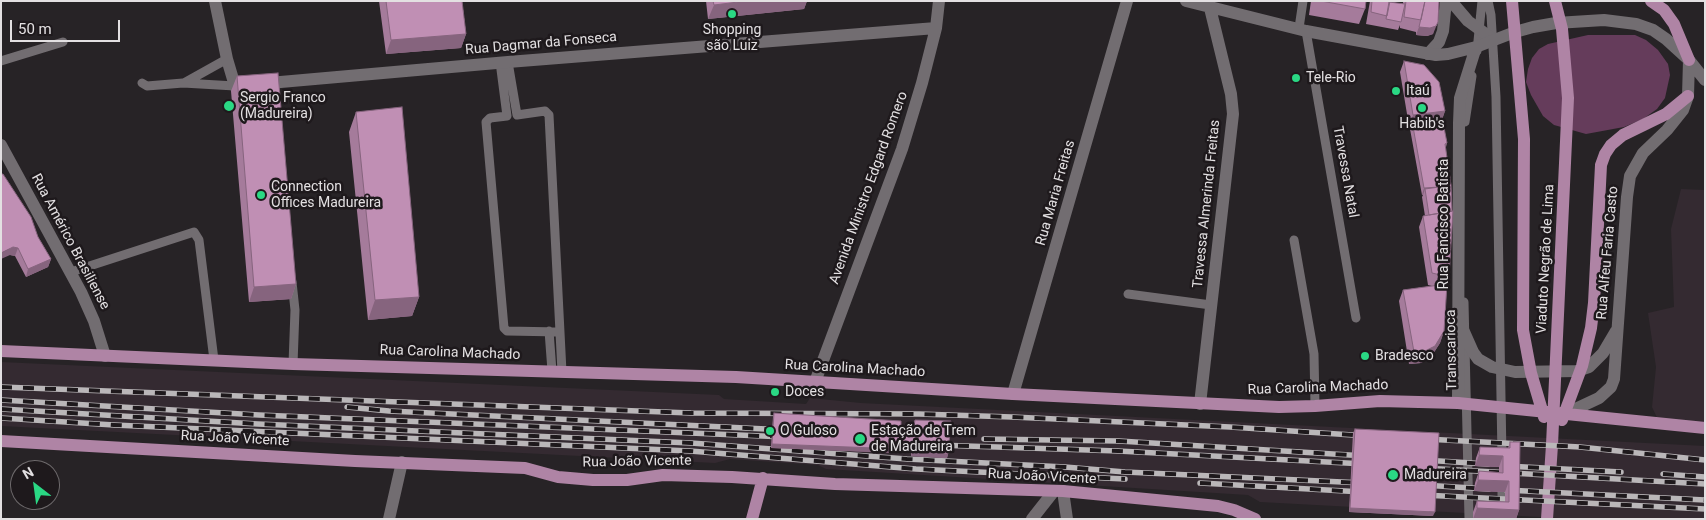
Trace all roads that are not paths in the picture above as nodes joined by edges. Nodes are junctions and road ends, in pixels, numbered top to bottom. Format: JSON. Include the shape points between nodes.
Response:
{"nodes":[{"id":1,"x":215,"y":1,"type":"edge"},
{"id":2,"x":939,"y":1,"type":"edge"},
{"id":3,"x":1127,"y":1,"type":"edge"},
{"id":4,"x":1186,"y":1,"type":"edge"},
{"id":5,"x":1303,"y":1,"type":"edge"},
{"id":6,"x":1446,"y":1,"type":"edge"},
{"id":7,"x":1451,"y":1,"type":"edge"},
{"id":8,"x":1482,"y":1,"type":"edge"},
{"id":9,"x":1488,"y":1,"type":"edge"},
{"id":10,"x":1512,"y":1,"type":"edge"},
{"id":11,"x":1555,"y":1,"type":"edge"},
{"id":12,"x":1651,"y":1,"type":"edge"},
{"id":13,"x":1210,"y":8,"type":"junction"},
{"id":14,"x":936,"y":28,"type":"junction"},
{"id":15,"x":1303,"y":30,"type":"junction"},
{"id":16,"x":1515,"y":32,"type":"junction"},
{"id":17,"x":1494,"y":40,"type":"junction"},
{"id":18,"x":63,"y":42,"type":"dead end"},
{"id":19,"x":1476,"y":47,"type":"junction"},
{"id":20,"x":1428,"y":54,"type":"junction"},
{"id":21,"x":227,"y":59,"type":"junction"},
{"id":22,"x":1689,"y":60,"type":"junction"},
{"id":23,"x":1,"y":62,"type":"edge"},
{"id":24,"x":504,"y":62,"type":"junction"},
{"id":25,"x":1705,"y":80,"type":"edge"},
{"id":26,"x":142,"y":83,"type":"dead end"},
{"id":27,"x":183,"y":83,"type":"junction"},
{"id":28,"x":235,"y":86,"type":"junction"},
{"id":29,"x":1688,"y":96,"type":"junction"},
{"id":30,"x":512,"y":115,"type":"junction"},
{"id":31,"x":1,"y":145,"type":"edge"},
{"id":32,"x":1294,"y":240,"type":"dead end"},
{"id":33,"x":291,"y":271,"type":"edge"},
{"id":34,"x":72,"y":272,"type":"junction"},
{"id":35,"x":1128,"y":294,"type":"dead end"},
{"id":36,"x":1211,"y":305,"type":"junction"},
{"id":37,"x":1356,"y":318,"type":"dead end"},
{"id":38,"x":1459,"y":321,"type":"junction"},
{"id":39,"x":1618,"y":328,"type":"junction"},
{"id":40,"x":549,"y":331,"type":"junction"},
{"id":41,"x":560,"y":332,"type":"junction"},
{"id":42,"x":1,"y":351,"type":"edge"},
{"id":43,"x":105,"y":356,"type":"junction"},
{"id":44,"x":214,"y":360,"type":"junction"},
{"id":45,"x":293,"y":364,"type":"junction"},
{"id":46,"x":557,"y":372,"type":"junction"},
{"id":47,"x":815,"y":382,"type":"junction"},
{"id":48,"x":1013,"y":394,"type":"junction"},
{"id":49,"x":1458,"y":403,"type":"junction"},
{"id":50,"x":1200,"y":404,"type":"junction"},
{"id":51,"x":1315,"y":406,"type":"junction"},
{"id":52,"x":1566,"y":413,"type":"junction"},
{"id":53,"x":1705,"y":428,"type":"edge"},
{"id":54,"x":1,"y":441,"type":"edge"},
{"id":55,"x":1552,"y":446,"type":"junction"},
{"id":56,"x":402,"y":462,"type":"junction"},
{"id":57,"x":763,"y":478,"type":"junction"},
{"id":58,"x":1058,"y":491,"type":"junction"},
{"id":59,"x":1245,"y":516,"type":"edge"},
{"id":60,"x":389,"y":519,"type":"edge"},
{"id":61,"x":752,"y":519,"type":"edge"},
{"id":62,"x":1032,"y":519,"type":"edge"},
{"id":63,"x":1067,"y":519,"type":"edge"},
{"id":64,"x":1256,"y":519,"type":"edge"},
{"id":65,"x":1469,"y":519,"type":"edge"},
{"id":66,"x":1502,"y":519,"type":"edge"},
{"id":67,"x":1547,"y":519,"type":"edge"}],
"edges":[{"from":1,"to":21,"type":"street"},
{"from":2,"to":14,"type":"street","name":"Avenida Ministro Edgard Romero"},
{"from":3,"to":48,"type":"street","name":"Rua Maria Freitas"},
{"from":4,"to":13,"type":"street"},
{"from":5,"to":15,"type":"lane","name":"Travessa Natal"},
{"from":6,"to":20,"type":"street","via":[[1444,31]]},
{"from":7,"to":17,"type":"street","via":[[1468,21]]},
{"from":8,"to":65,"type":"lane","name":"Transcarioca","via":[[1463,134]]},
{"from":9,"to":66,"type":"lane","via":[[1496,96]]},
{"from":10,"to":16,"type":"main road"},
{"from":11,"to":55,"type":"main road","name":"Viaduto Negrão de Lima","via":[[1562,29],[1568,98]]},
{"from":12,"to":22,"type":"main road","via":[[1664,10],[1674,24]]},
{"from":13,"to":15,"type":"street"},
{"from":13,"to":36,"type":"street","name":"Travessa Almerinda Freitas","via":[[1231,94],[1232,114]]},
{"from":14,"to":24,"type":"street","name":"Rua Dagmar da Fonseca"},
{"from":14,"to":47,"type":"street","name":"Avenida Ministro Edgard Romero","via":[[902,149]]},
{"from":15,"to":20,"type":"street"},
{"from":15,"to":37,"type":"lane","name":"Travessa Natal"},
{"from":16,"to":17,"type":"street"},
{"from":16,"to":22,"type":"street","via":[[1556,23],[1604,20],[1636,24],[1653,30]]},
{"from":16,"to":55,"type":"main road","via":[[1524,135],[1523,330],[1531,373]]},
{"from":17,"to":19,"type":"street"},
{"from":18,"to":23,"type":"lane"},
{"from":19,"to":20,"type":"street","via":[[1448,54]]},
{"from":19,"to":38,"type":"street","name":"Rua Fancisco Batista","via":[[1460,98]]},
{"from":21,"to":27,"type":"lane"},
{"from":21,"to":28,"type":"street"},
{"from":22,"to":25,"type":"street"},
{"from":22,"to":29,"type":"street","name":"Rua Alfeu Faria Casto"},
{"from":24,"to":28,"type":"street","name":"Rua Dagmar da Fonseca"},
{"from":24,"to":30,"type":"lane"},
{"from":26,"to":27,"type":"lane","via":[[146,86]]},
{"from":27,"to":28,"type":"lane"},
{"from":29,"to":39,"type":"street","name":"Rua Alfeu Faria Casto","via":[[1678,118],[1643,153],[1630,176]]},
{"from":29,"to":55,"type":"main road","via":[[1666,114],[1611,145],[1605,154],[1601,165],[1590,328],[1582,366]]},
{"from":30,"to":40,"type":"lane","via":[[488,118],[486,122],[504,328],[507,331]]},
{"from":30,"to":41,"type":"lane","via":[[545,111],[548,115]]},
{"from":31,"to":34,"type":"street","name":"Rua Américo Brasiliense"},
{"from":32,"to":51,"type":"lane","via":[[1314,354]]},
{"from":33,"to":45,"type":"lane","via":[[295,310]]},
{"from":34,"to":43,"type":"street","name":"Rua Américo Brasiliense","via":[[94,321]]},
{"from":34,"to":44,"type":"lane","via":[[194,232],[199,240]]},
{"from":35,"to":36,"type":"lane"},
{"from":36,"to":50,"type":"street","name":"Travessa Almerinda Freitas"},
{"from":38,"to":39,"type":"street","via":[[1478,359],[1492,367],[1515,372],[1577,371],[1589,366],[1603,353]]},
{"from":38,"to":49,"type":"street","name":"Rua Fancisco Batista"},
{"from":39,"to":52,"type":"street","name":"Rua Alfeu Faria Casto","via":[[1611,387],[1600,398]]},
{"from":40,"to":41,"type":"lane"},
{"from":40,"to":46,"type":"lane"},
{"from":41,"to":46,"type":"lane"},
{"from":42,"to":43,"type":"main road","name":"Rua Carolina Machado"},
{"from":43,"to":44,"type":"main road","name":"Rua Carolina Machado"},
{"from":44,"to":45,"type":"main road","name":"Rua Carolina Machado"},
{"from":45,"to":46,"type":"main road","name":"Rua Carolina Machado"},
{"from":46,"to":47,"type":"main road","name":"Rua Carolina Machado"},
{"from":47,"to":48,"type":"main road","name":"Rua Carolina Machado"},
{"from":48,"to":50,"type":"main road","name":"Rua Carolina Machado"},
{"from":49,"to":51,"type":"main road","name":"Rua Carolina Machado","via":[[1380,401]]},
{"from":49,"to":52,"type":"main road","name":"Rua Carolina Machado"},
{"from":50,"to":51,"type":"main road","name":"Rua Carolina Machado"},
{"from":52,"to":53,"type":"main road","name":"Rua Carolina Machado"},
{"from":54,"to":56,"type":"main road","name":"Rua João Vicente"},
{"from":55,"to":67,"type":"main road","name":"Viaduto Negrão de Lima"},
{"from":56,"to":57,"type":"main road","name":"Rua João Vicente","via":[[525,468],[558,477],[593,480],[663,475]]},
{"from":56,"to":60,"type":"street"},
{"from":57,"to":58,"type":"main road","name":"Rua João Vicente","via":[[835,484]]},
{"from":57,"to":61,"type":"main road"},
{"from":58,"to":59,"type":"main road","name":"Rua João Vicente","via":[[1218,506]]},
{"from":58,"to":62,"type":"street"},
{"from":58,"to":63,"type":"street"},
{"from":59,"to":64,"type":"main road","name":"Rua João Vicente"}]}
